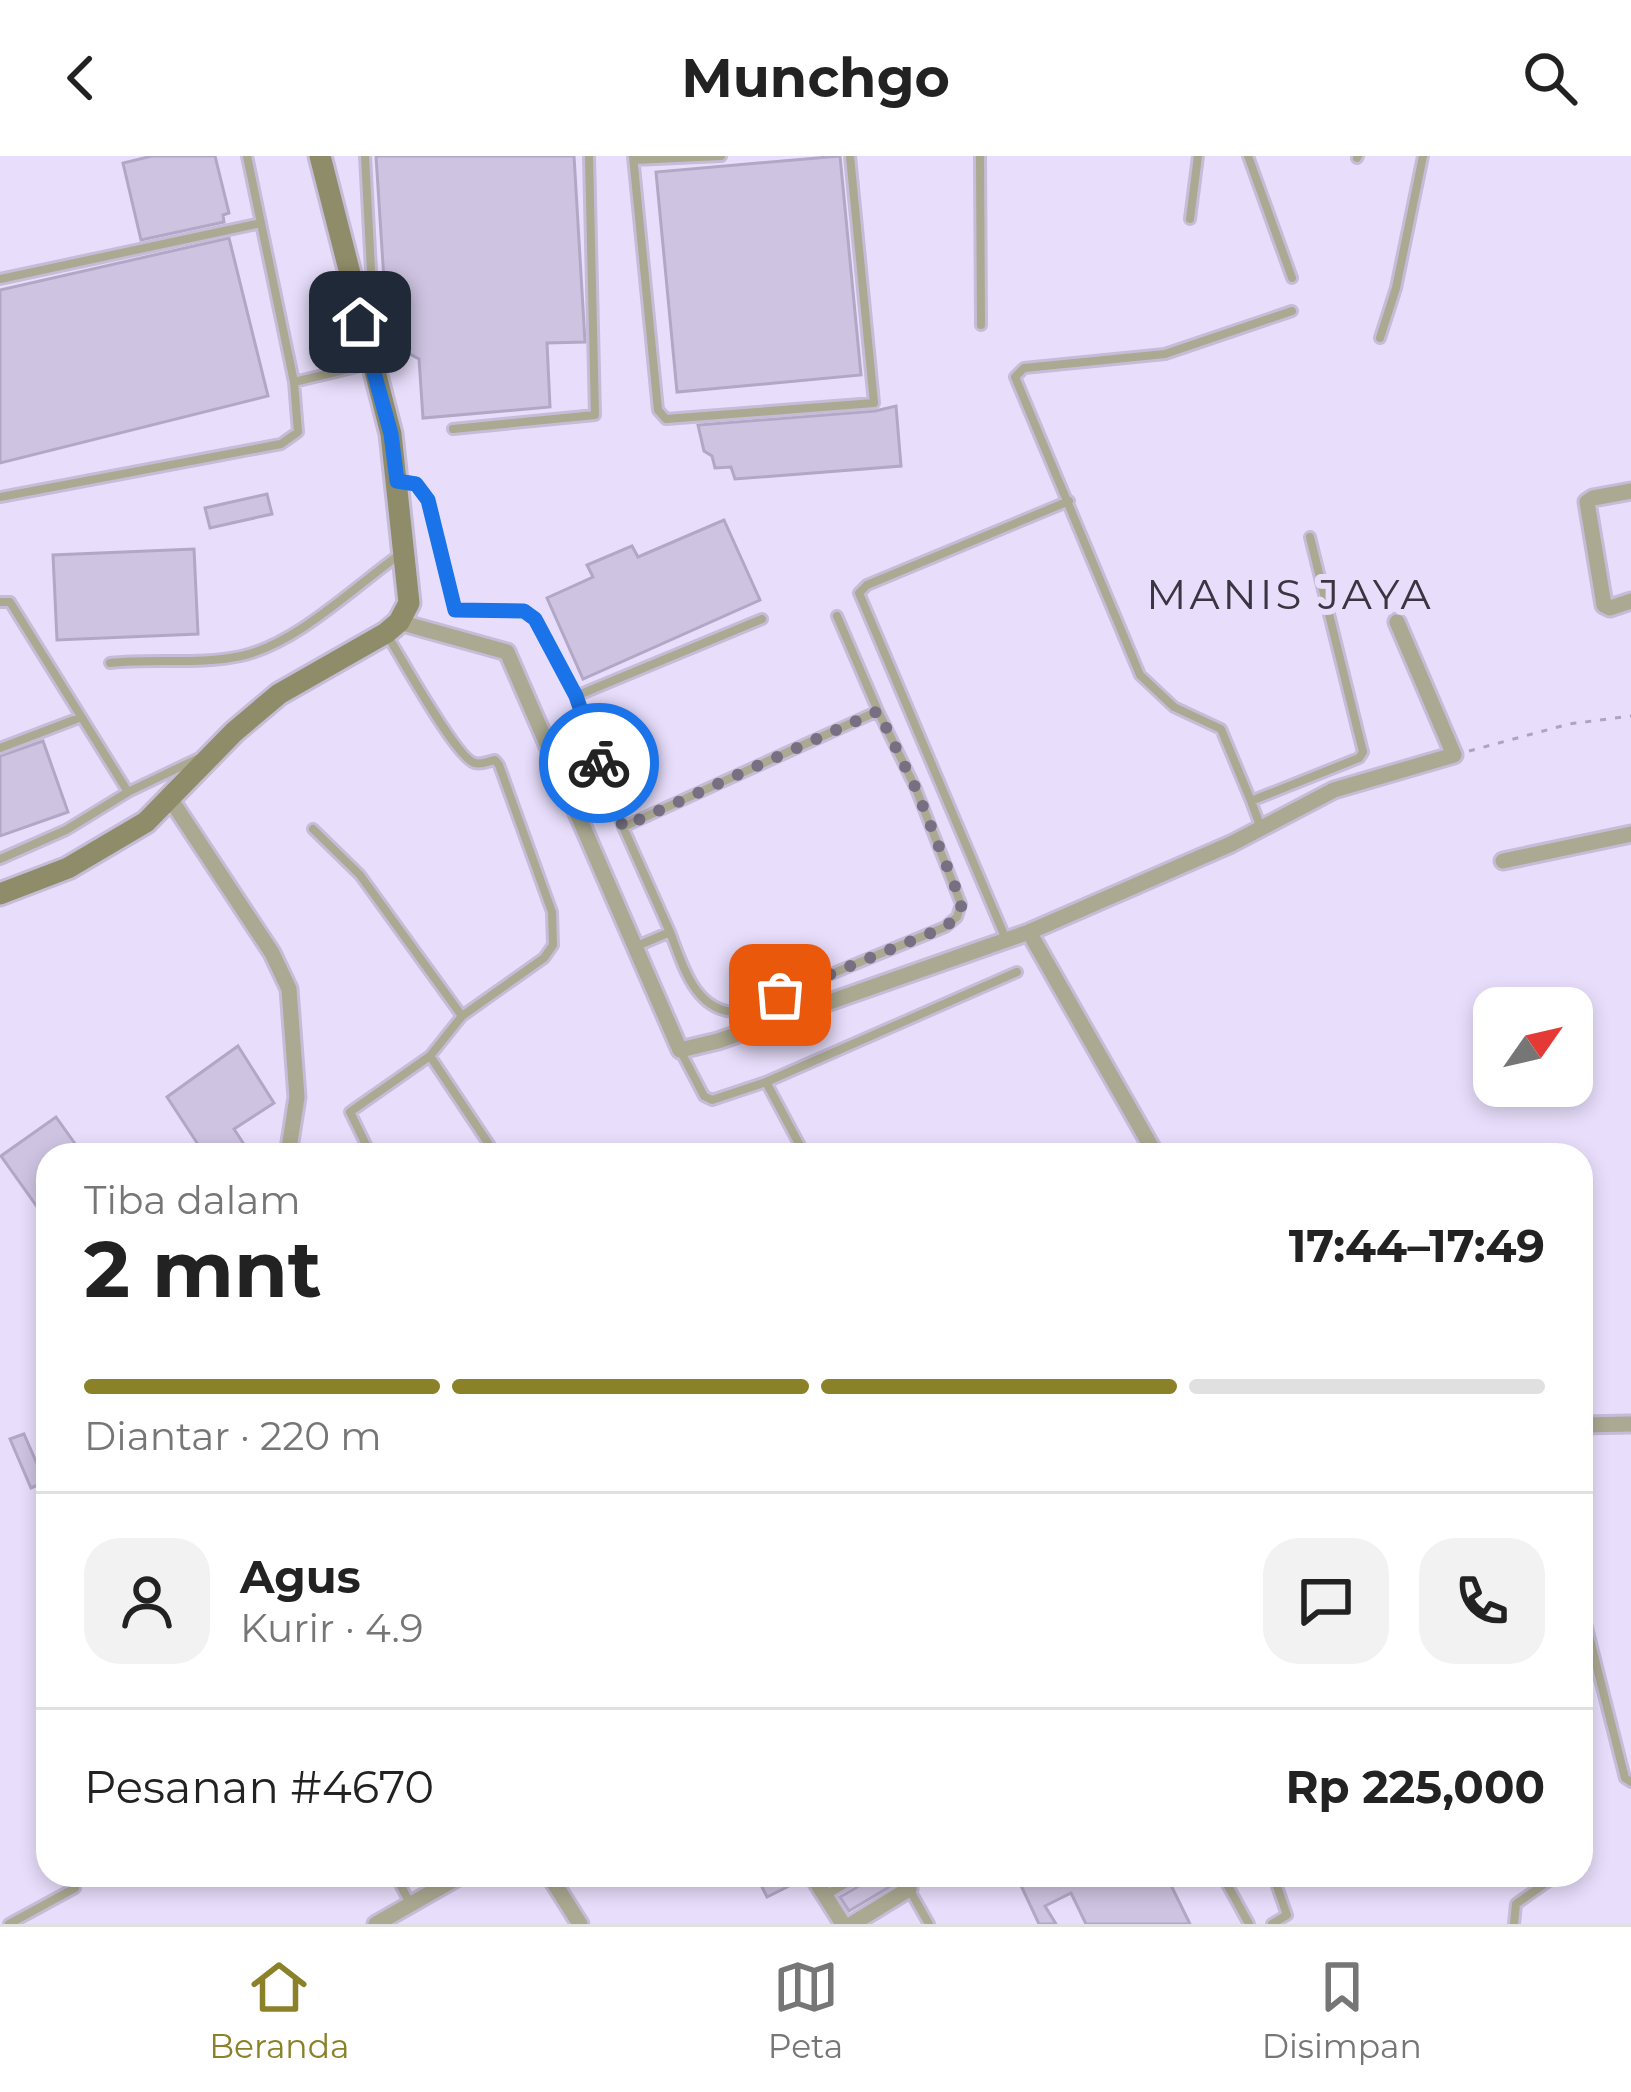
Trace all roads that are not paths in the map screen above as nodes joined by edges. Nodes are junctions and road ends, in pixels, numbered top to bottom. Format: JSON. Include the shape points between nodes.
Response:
{"nodes":[{"id":1,"x":247,"y":156,"type":"edge"},
{"id":2,"x":320,"y":156,"type":"edge"},
{"id":3,"x":364,"y":156,"type":"edge"},
{"id":4,"x":589,"y":156,"type":"edge"},
{"id":5,"x":721,"y":156,"type":"edge"},
{"id":6,"x":850,"y":156,"type":"edge"},
{"id":7,"x":980,"y":156,"type":"edge"},
{"id":8,"x":1198,"y":156,"type":"edge"},
{"id":9,"x":1248,"y":156,"type":"edge"},
{"id":10,"x":1423,"y":156,"type":"edge"},
{"id":11,"x":634,"y":158,"type":"edge"},
{"id":12,"x":1190,"y":219,"type":"dead end"},
{"id":13,"x":261,"y":223,"type":"junction"},
{"id":14,"x":1292,"y":278,"type":"dead end"},
{"id":15,"x":0,"y":279,"type":"edge"},
{"id":16,"x":372,"y":289,"type":"dead end"},
{"id":17,"x":1292,"y":311,"type":"dead end"},
{"id":18,"x":981,"y":325,"type":"dead end"},
{"id":19,"x":1380,"y":338,"type":"dead end"},
{"id":20,"x":370,"y":363,"type":"junction"},
{"id":21,"x":294,"y":382,"type":"junction"},
{"id":22,"x":453,"y":428,"type":"dead end"},
{"id":23,"x":397,"y":481,"type":"junction"},
{"id":24,"x":1631,"y":491,"type":"edge"},
{"id":25,"x":0,"y":496,"type":"edge"},
{"id":26,"x":1069,"y":500,"type":"junction"},
{"id":27,"x":1310,"y":537,"type":"dead end"},
{"id":28,"x":405,"y":550,"type":"junction"},
{"id":29,"x":1631,"y":601,"type":"edge"},
{"id":30,"x":0,"y":602,"type":"edge"},
{"id":31,"x":837,"y":616,"type":"dead end"},
{"id":32,"x":762,"y":619,"type":"dead end"},
{"id":33,"x":1396,"y":622,"type":"dead end"},
{"id":34,"x":393,"y":627,"type":"junction"},
{"id":35,"x":110,"y":663,"type":"dead end"},
{"id":36,"x":576,"y":696,"type":"junction"},
{"id":37,"x":878,"y":711,"type":"junction"},
{"id":38,"x":79,"y":718,"type":"junction"},
{"id":39,"x":0,"y":748,"type":"edge"},
{"id":40,"x":219,"y":748,"type":"junction"},
{"id":41,"x":1323,"y":771,"type":"junction"},
{"id":42,"x":1334,"y":790,"type":"junction"},
{"id":43,"x":128,"y":792,"type":"junction"},
{"id":44,"x":171,"y":800,"type":"junction"},
{"id":45,"x":1251,"y":801,"type":"junction"},
{"id":46,"x":623,"y":827,"type":"junction"},
{"id":47,"x":313,"y":829,"type":"dead end"},
{"id":48,"x":1261,"y":829,"type":"junction"},
{"id":49,"x":1631,"y":834,"type":"edge"},
{"id":50,"x":0,"y":859,"type":"edge"},
{"id":51,"x":1503,"y":861,"type":"dead end"},
{"id":52,"x":0,"y":895,"type":"edge"},
{"id":53,"x":670,"y":932,"type":"junction"},
{"id":54,"x":1029,"y":932,"type":"junction"},
{"id":55,"x":1006,"y":940,"type":"junction"},
{"id":56,"x":636,"y":946,"type":"junction"},
{"id":57,"x":1017,"y":972,"type":"dead end"},
{"id":58,"x":462,"y":1016,"type":"junction"},
{"id":59,"x":680,"y":1050,"type":"junction"},
{"id":60,"x":430,"y":1056,"type":"junction"},
{"id":61,"x":766,"y":1082,"type":"junction"},
{"id":62,"x":291,"y":1143,"type":"edge"},
{"id":63,"x":365,"y":1143,"type":"edge"},
{"id":64,"x":488,"y":1143,"type":"edge"},
{"id":65,"x":799,"y":1143,"type":"edge"},
{"id":66,"x":1149,"y":1143,"type":"edge"},
{"id":67,"x":1631,"y":1424,"type":"edge"},
{"id":68,"x":1593,"y":1425,"type":"edge"},
{"id":69,"x":1593,"y":1651,"type":"edge"},
{"id":70,"x":1631,"y":1782,"type":"edge"},
{"id":71,"x":401,"y":1887,"type":"edge"},
{"id":72,"x":440,"y":1887,"type":"edge"},
{"id":73,"x":557,"y":1887,"type":"edge"},
{"id":74,"x":819,"y":1887,"type":"edge"},
{"id":75,"x":839,"y":1887,"type":"edge"},
{"id":76,"x":898,"y":1887,"type":"edge"},
{"id":77,"x":908,"y":1887,"type":"edge"},
{"id":78,"x":1229,"y":1887,"type":"edge"},
{"id":79,"x":1277,"y":1887,"type":"edge"},
{"id":80,"x":1540,"y":1887,"type":"edge"},
{"id":81,"x":75,"y":1888,"type":"dead end"},
{"id":82,"x":824,"y":1896,"type":"junction"},
{"id":83,"x":410,"y":1903,"type":"junction"},
{"id":84,"x":9,"y":1924,"type":"edge"},
{"id":85,"x":376,"y":1924,"type":"edge"},
{"id":86,"x":580,"y":1924,"type":"edge"},
{"id":87,"x":848,"y":1924,"type":"edge"},
{"id":88,"x":928,"y":1924,"type":"edge"},
{"id":89,"x":1249,"y":1924,"type":"edge"},
{"id":90,"x":1272,"y":1924,"type":"edge"},
{"id":91,"x":1514,"y":1924,"type":"edge"}],
"edges":[{"from":1,"to":13,"type":"lane"},
{"from":2,"to":20,"type":"street"},
{"from":3,"to":16,"type":"lane"},
{"from":4,"to":22,"type":"lane","via":[[596,415]]},
{"from":5,"to":11,"type":"lane"},
{"from":6,"to":11,"type":"lane","via":[[874,404],[666,419],[658,410]]},
{"from":7,"to":18,"type":"lane"},
{"from":8,"to":12,"type":"lane"},
{"from":9,"to":14,"type":"lane"},
{"from":10,"to":19,"type":"lane"},
{"from":13,"to":15,"type":"lane"},
{"from":13,"to":21,"type":"lane"},
{"from":17,"to":26,"type":"lane","via":[[1165,354],[1021,369],[1016,380]]},
{"from":20,"to":21,"type":"lane"},
{"from":20,"to":23,"type":"street"},
{"from":21,"to":25,"type":"lane","via":[[298,432],[286,442]]},
{"from":23,"to":28,"type":"street"},
{"from":23,"to":36,"type":"lane","via":[[416,484],[428,500],[455,610],[524,611]]},
{"from":24,"to":29,"type":"street","via":[[1587,502],[1604,604]]},
{"from":26,"to":45,"type":"lane","via":[[1139,675],[1174,707],[1220,729]]},
{"from":26,"to":55,"type":"lane","via":[[859,593]]},
{"from":27,"to":41,"type":"lane","via":[[1363,748],[1359,758]]},
{"from":28,"to":34,"type":"street","via":[[409,603]]},
{"from":28,"to":35,"type":"lane","via":[[277,645],[224,659]]},
{"from":30,"to":38,"type":"lane","via":[[10,602]]},
{"from":31,"to":37,"type":"lane"},
{"from":32,"to":36,"type":"lane"},
{"from":33,"to":42,"type":"street","via":[[1454,755]]},
{"from":34,"to":40,"type":"street","via":[[279,694]]},
{"from":34,"to":56,"type":"street","via":[[507,652]]},
{"from":34,"to":58,"type":"lane","via":[[443,728],[468,760],[500,765],[552,912],[553,945],[544,958]]},
{"from":36,"to":46,"type":"lane"},
{"from":37,"to":46,"type":"lane"},
{"from":37,"to":53,"type":"lane","via":[[962,904],[957,917],[722,1013],[687,977]]},
{"from":38,"to":39,"type":"lane"},
{"from":38,"to":43,"type":"lane"},
{"from":40,"to":43,"type":"lane"},
{"from":40,"to":44,"type":"street"},
{"from":41,"to":42,"type":"lane"},
{"from":41,"to":45,"type":"lane"},
{"from":42,"to":48,"type":"street"},
{"from":43,"to":50,"type":"lane"},
{"from":44,"to":52,"type":"street","via":[[68,868]]},
{"from":44,"to":62,"type":"street","via":[[289,989],[297,1096]]},
{"from":45,"to":48,"type":"lane"},
{"from":46,"to":53,"type":"lane"},
{"from":47,"to":58,"type":"lane","via":[[360,875]]},
{"from":48,"to":54,"type":"street"},
{"from":49,"to":51,"type":"street"},
{"from":53,"to":56,"type":"lane"},
{"from":54,"to":55,"type":"street"},
{"from":54,"to":66,"type":"street"},
{"from":55,"to":59,"type":"street"},
{"from":56,"to":59,"type":"street"},
{"from":57,"to":61,"type":"lane"},
{"from":58,"to":60,"type":"lane"},
{"from":59,"to":61,"type":"lane","via":[[707,1099]]},
{"from":60,"to":63,"type":"lane","via":[[350,1112]]},
{"from":60,"to":64,"type":"lane"},
{"from":61,"to":65,"type":"lane"},
{"from":67,"to":68,"type":"street"},
{"from":69,"to":70,"type":"lane"},
{"from":71,"to":83,"type":"lane"},
{"from":72,"to":83,"type":"street"},
{"from":73,"to":86,"type":"street"},
{"from":74,"to":82,"type":"street"},
{"from":75,"to":82,"type":"lane"},
{"from":76,"to":87,"type":"street"},
{"from":77,"to":88,"type":"lane"},
{"from":78,"to":89,"type":"lane"},
{"from":79,"to":90,"type":"lane","via":[[1288,1916]]},
{"from":80,"to":91,"type":"lane","via":[[1516,1904]]},
{"from":81,"to":84,"type":"lane"},
{"from":82,"to":87,"type":"street"},
{"from":83,"to":85,"type":"street"}]}
